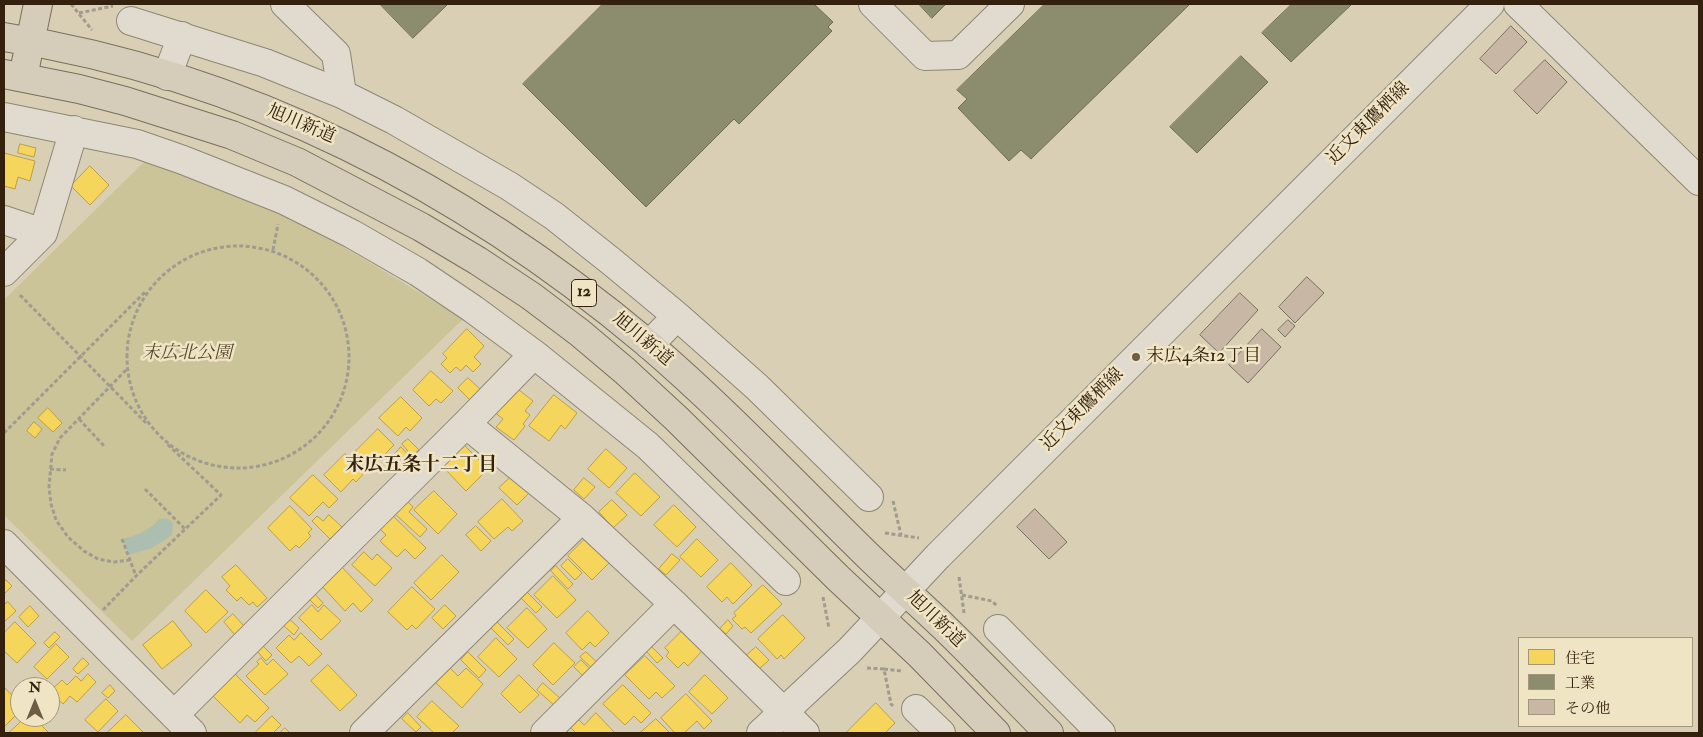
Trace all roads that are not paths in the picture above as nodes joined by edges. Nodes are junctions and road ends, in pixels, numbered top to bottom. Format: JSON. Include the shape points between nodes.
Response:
{"nodes":[{"id":1,"x":38,"y":4,"type":"edge"},
{"id":2,"x":285,"y":4,"type":"edge"},
{"id":3,"x":873,"y":4,"type":"edge"},
{"id":4,"x":1010,"y":4,"type":"edge"},
{"id":5,"x":1490,"y":4,"type":"edge"},
{"id":6,"x":1518,"y":4,"type":"edge"},
{"id":7,"x":131,"y":21,"type":"dead end"},
{"id":8,"x":182,"y":36,"type":"junction"},
{"id":9,"x":4,"y":37,"type":"edge"},
{"id":10,"x":30,"y":41,"type":"junction"},
{"id":11,"x":13,"y":75,"type":"edge"},
{"id":12,"x":167,"y":76,"type":"junction"},
{"id":13,"x":342,"y":94,"type":"junction"},
{"id":14,"x":4,"y":116,"type":"edge"},
{"id":15,"x":74,"y":130,"type":"junction"},
{"id":16,"x":1699,"y":181,"type":"edge"},
{"id":17,"x":4,"y":220,"type":"edge"},
{"id":18,"x":43,"y":233,"type":"junction"},
{"id":19,"x":4,"y":272,"type":"edge"},
{"id":20,"x":677,"y":316,"type":"junction"},
{"id":21,"x":649,"y":345,"type":"junction"},
{"id":22,"x":534,"y":354,"type":"junction"},
{"id":23,"x":466,"y":424,"type":"junction"},
{"id":24,"x":755,"y":497,"type":"junction"},
{"id":25,"x":870,"y":497,"type":"dead end"},
{"id":26,"x":582,"y":518,"type":"junction"},
{"id":27,"x":728,"y":522,"type":"junction"},
{"id":28,"x":4,"y":544,"type":"edge"},
{"id":29,"x":786,"y":581,"type":"dead end"},
{"id":30,"x":905,"y":591,"type":"junction"},
{"id":31,"x":674,"y":604,"type":"junction"},
{"id":32,"x":880,"y":617,"type":"junction"},
{"id":33,"x":998,"y":629,"type":"dead end"},
{"id":34,"x":1060,"y":693,"type":"junction"},
{"id":35,"x":904,"y":706,"type":"road end"},
{"id":36,"x":783,"y":712,"type":"junction"},
{"id":37,"x":183,"y":724,"type":"edge"},
{"id":38,"x":1042,"y":726,"type":"edge"},
{"id":39,"x":364,"y":733,"type":"edge"},
{"id":40,"x":545,"y":733,"type":"edge"},
{"id":41,"x":761,"y":733,"type":"edge"},
{"id":42,"x":805,"y":733,"type":"edge"},
{"id":43,"x":941,"y":733,"type":"edge"},
{"id":44,"x":996,"y":733,"type":"edge"},
{"id":45,"x":1102,"y":733,"type":"edge"}],
"edges":[{"from":1,"to":10,"type":"main road"},
{"from":2,"to":13,"type":"street","via":[[336,54]]},
{"from":3,"to":4,"type":"street","via":[[925,56],[958,55]]},
{"from":5,"to":30,"type":"street","name":"近文東鷹栖線"},
{"from":6,"to":16,"type":"street"},
{"from":7,"to":8,"type":"street"},
{"from":8,"to":12,"type":"street"},
{"from":8,"to":13,"type":"street","via":[[265,63]]},
{"from":9,"to":10,"type":"main road","name":"旭川新道","number":"12"},
{"from":10,"to":11,"type":"main road"},
{"from":10,"to":12,"type":"main road","name":"旭川新道","number":"12","via":[[88,53]]},
{"from":11,"to":24,"type":"main road","name":"旭川新道","number":"12","via":[[125,101],[232,135],[297,162],[421,227],[531,296],[580,333],[678,419]]},
{"from":12,"to":21,"type":"main road","name":"旭川新道","number":"12","via":[[311,129],[416,182],[530,254]]},
{"from":13,"to":20,"type":"street","via":[[448,150],[539,206]]},
{"from":14,"to":15,"type":"street"},
{"from":15,"to":18,"type":"street"},
{"from":15,"to":22,"type":"street","via":[[137,144],[284,200],[418,272]]},
{"from":17,"to":18,"type":"street"},
{"from":18,"to":19,"type":"street"},
{"from":20,"to":21,"type":"street"},
{"from":20,"to":25,"type":"street","via":[[757,387]]},
{"from":21,"to":30,"type":"main road","name":"旭川新道","number":"12","via":[[704,394]]},
{"from":22,"to":23,"type":"street"},
{"from":22,"to":27,"type":"street","via":[[648,446]]},
{"from":23,"to":26,"type":"street"},
{"from":23,"to":37,"type":"street"},
{"from":24,"to":27,"type":"street"},
{"from":24,"to":32,"type":"main road","name":"旭川新道","number":"12"},
{"from":26,"to":31,"type":"street"},
{"from":26,"to":39,"type":"street"},
{"from":27,"to":29,"type":"street"},
{"from":28,"to":37,"type":"street"},
{"from":30,"to":32,"type":"street","name":"近文東鷹栖線"},
{"from":30,"to":38,"type":"main road","name":"旭川新道","number":"12"},
{"from":31,"to":36,"type":"street"},
{"from":31,"to":40,"type":"street"},
{"from":32,"to":36,"type":"street","name":"近文東鷹栖線","via":[[850,650]]},
{"from":32,"to":44,"type":"main road","name":"旭川新道","number":"12"},
{"from":33,"to":34,"type":"street"},
{"from":34,"to":38,"type":"street"},
{"from":34,"to":45,"type":"street"},
{"from":35,"to":43,"type":"street"},
{"from":36,"to":41,"type":"street","name":"近文東鷹栖線"},
{"from":36,"to":42,"type":"street"}]}
